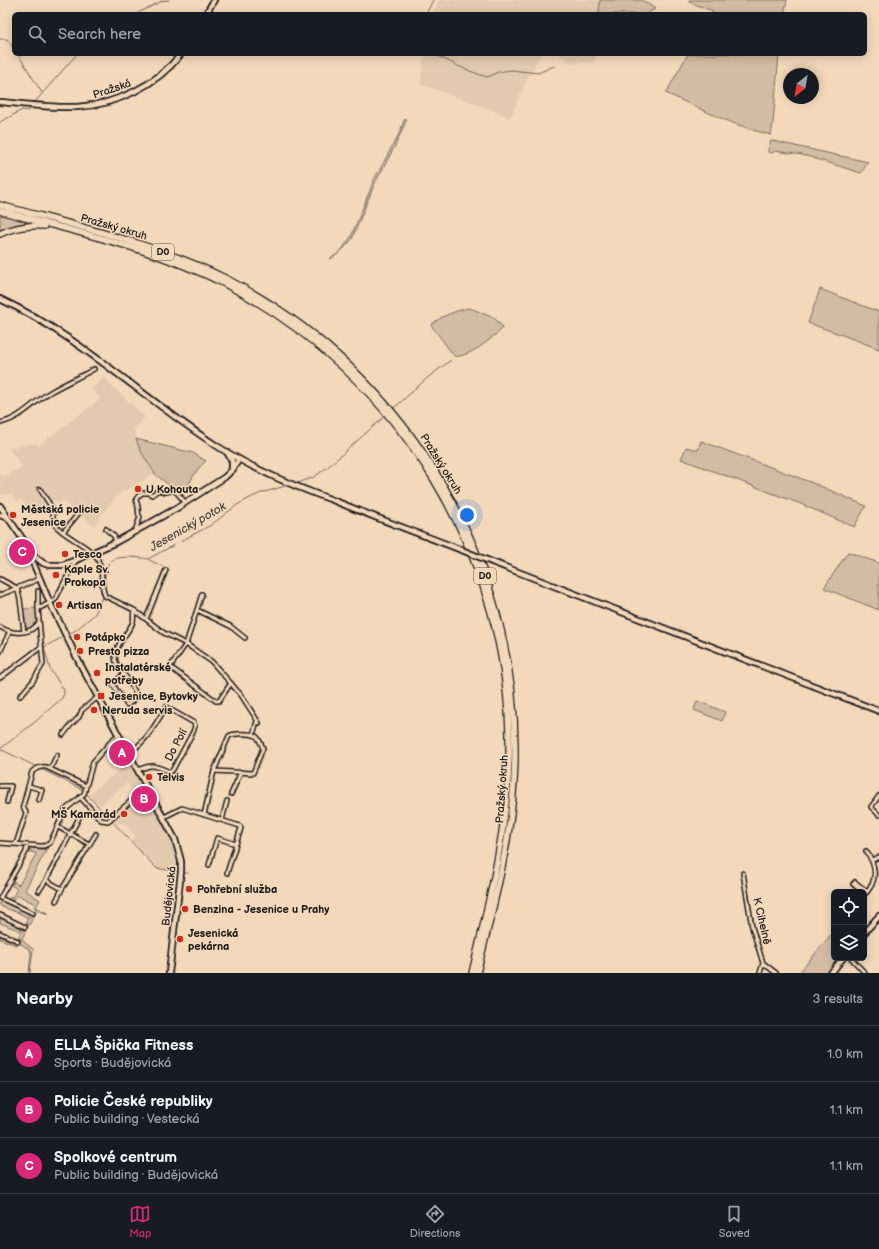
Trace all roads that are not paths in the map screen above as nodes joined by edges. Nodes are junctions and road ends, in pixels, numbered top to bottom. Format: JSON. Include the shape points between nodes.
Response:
{"nodes":[{"id":1,"x":214,"y":0,"type":"edge"},
{"id":2,"x":207,"y":12,"type":"edge"},
{"id":3,"x":179,"y":56,"type":"edge"},
{"id":4,"x":0,"y":102,"type":"edge"},
{"id":5,"x":0,"y":205,"type":"edge"},
{"id":6,"x":0,"y":211,"type":"edge"},
{"id":7,"x":64,"y":228,"type":"junction"},
{"id":8,"x":0,"y":234,"type":"edge"},
{"id":9,"x":0,"y":299,"type":"edge"},
{"id":10,"x":94,"y":369,"type":"dead end"},
{"id":11,"x":382,"y":403,"type":"junction"},
{"id":12,"x":395,"y":418,"type":"junction"},
{"id":13,"x":0,"y":423,"type":"edge"},
{"id":14,"x":226,"y":451,"type":"junction"},
{"id":15,"x":239,"y":459,"type":"junction"},
{"id":16,"x":232,"y":470,"type":"junction"},
{"id":17,"x":40,"y":489,"type":"dead end"},
{"id":18,"x":185,"y":502,"type":"junction"},
{"id":19,"x":0,"y":506,"type":"edge"},
{"id":20,"x":78,"y":514,"type":"dead end"},
{"id":21,"x":0,"y":515,"type":"edge"},
{"id":22,"x":8,"y":518,"type":"junction"},
{"id":23,"x":106,"y":528,"type":"dead end"},
{"id":24,"x":135,"y":531,"type":"junction"},
{"id":25,"x":64,"y":532,"type":"junction"},
{"id":26,"x":116,"y":542,"type":"junction"},
{"id":27,"x":100,"y":549,"type":"junction"},
{"id":28,"x":29,"y":552,"type":"junction"},
{"id":29,"x":91,"y":553,"type":"junction"},
{"id":30,"x":97,"y":559,"type":"junction"},
{"id":31,"x":76,"y":560,"type":"junction"},
{"id":32,"x":166,"y":570,"type":"dead end"},
{"id":33,"x":0,"y":579,"type":"edge"},
{"id":34,"x":40,"y":579,"type":"junction"},
{"id":35,"x":17,"y":588,"type":"junction"},
{"id":36,"x":38,"y":590,"type":"dead end"},
{"id":37,"x":202,"y":594,"type":"dead end"},
{"id":38,"x":0,"y":595,"type":"edge"},
{"id":39,"x":50,"y":603,"type":"junction"},
{"id":40,"x":38,"y":609,"type":"junction"},
{"id":41,"x":134,"y":610,"type":"junction"},
{"id":42,"x":197,"y":610,"type":"junction"},
{"id":43,"x":146,"y":619,"type":"junction"},
{"id":44,"x":40,"y":622,"type":"junction"},
{"id":45,"x":0,"y":627,"type":"edge"},
{"id":46,"x":10,"y":631,"type":"junction"},
{"id":47,"x":24,"y":632,"type":"junction"},
{"id":48,"x":245,"y":638,"type":"dead end"},
{"id":49,"x":186,"y":644,"type":"junction"},
{"id":50,"x":41,"y":647,"type":"junction"},
{"id":51,"x":0,"y":652,"type":"edge"},
{"id":52,"x":123,"y":674,"type":"junction"},
{"id":53,"x":0,"y":678,"type":"edge"},
{"id":54,"x":231,"y":683,"type":"junction"},
{"id":55,"x":20,"y":696,"type":"dead end"},
{"id":56,"x":98,"y":697,"type":"junction"},
{"id":57,"x":879,"y":712,"type":"edge"},
{"id":58,"x":63,"y":734,"type":"dead end"},
{"id":59,"x":119,"y":735,"type":"junction"},
{"id":60,"x":253,"y":735,"type":"junction"},
{"id":61,"x":129,"y":753,"type":"junction"},
{"id":62,"x":57,"y":755,"type":"dead end"},
{"id":63,"x":50,"y":769,"type":"junction"},
{"id":64,"x":138,"y":770,"type":"junction"},
{"id":65,"x":214,"y":771,"type":"junction"},
{"id":66,"x":241,"y":772,"type":"junction"},
{"id":67,"x":0,"y":786,"type":"edge"},
{"id":68,"x":28,"y":786,"type":"junction"},
{"id":69,"x":147,"y":787,"type":"junction"},
{"id":70,"x":85,"y":790,"type":"junction"},
{"id":71,"x":231,"y":794,"type":"dead end"},
{"id":72,"x":879,"y":796,"type":"edge"},
{"id":73,"x":80,"y":797,"type":"junction"},
{"id":74,"x":39,"y":800,"type":"dead end"},
{"id":75,"x":227,"y":801,"type":"dead end"},
{"id":76,"x":7,"y":802,"type":"dead end"},
{"id":77,"x":204,"y":814,"type":"junction"},
{"id":78,"x":879,"y":815,"type":"edge"},
{"id":79,"x":80,"y":816,"type":"dead end"},
{"id":80,"x":164,"y":817,"type":"junction"},
{"id":81,"x":222,"y":820,"type":"junction"},
{"id":82,"x":58,"y":827,"type":"junction"},
{"id":83,"x":71,"y":834,"type":"junction"},
{"id":84,"x":96,"y":834,"type":"dead end"},
{"id":85,"x":0,"y":843,"type":"edge"},
{"id":86,"x":16,"y":844,"type":"junction"},
{"id":87,"x":89,"y":844,"type":"junction"},
{"id":88,"x":236,"y":844,"type":"junction"},
{"id":89,"x":27,"y":845,"type":"junction"},
{"id":90,"x":866,"y":851,"type":"dead end"},
{"id":91,"x":879,"y":857,"type":"edge"},
{"id":92,"x":872,"y":860,"type":"junction"},
{"id":93,"x":210,"y":865,"type":"dead end"},
{"id":94,"x":227,"y":873,"type":"dead end"},
{"id":95,"x":743,"y":873,"type":"dead end"},
{"id":96,"x":46,"y":880,"type":"junction"},
{"id":97,"x":854,"y":883,"type":"dead end"},
{"id":98,"x":62,"y":888,"type":"junction"},
{"id":99,"x":861,"y":889,"type":"edge"},
{"id":100,"x":39,"y":891,"type":"dead end"},
{"id":101,"x":867,"y":891,"type":"edge"},
{"id":102,"x":0,"y":898,"type":"edge"},
{"id":103,"x":56,"y":901,"type":"dead end"},
{"id":104,"x":33,"y":912,"type":"dead end"},
{"id":105,"x":0,"y":915,"type":"edge"},
{"id":106,"x":879,"y":916,"type":"edge"},
{"id":107,"x":25,"y":927,"type":"dead end"},
{"id":108,"x":867,"y":930,"type":"edge"},
{"id":109,"x":0,"y":933,"type":"edge"},
{"id":110,"x":18,"y":941,"type":"dead end"},
{"id":111,"x":841,"y":961,"type":"edge"},
{"id":112,"x":855,"y":961,"type":"edge"},
{"id":113,"x":763,"y":963,"type":"junction"},
{"id":114,"x":169,"y":973,"type":"edge"},
{"id":115,"x":472,"y":973,"type":"edge"},
{"id":116,"x":477,"y":973,"type":"edge"},
{"id":117,"x":760,"y":973,"type":"edge"},
{"id":118,"x":776,"y":973,"type":"edge"},
{"id":119,"x":831,"y":973,"type":"edge"},
{"id":120,"x":865,"y":973,"type":"edge"}],
"edges":[{"from":1,"to":2,"type":"main road"},
{"from":3,"to":4,"type":"main road","name":"Pražská","via":[[167,69],[135,91],[102,103],[78,107]]},
{"from":5,"to":11,"type":"highway","name":"Pražský okruh","number":"D0","via":[[142,245],[224,278],[300,324],[344,361]]},
{"from":6,"to":7,"type":"highway","name":"Pražský okruh","number":"D0"},
{"from":7,"to":8,"type":"highway","via":[[27,226]]},
{"from":7,"to":11,"type":"highway","name":"Pražský okruh","number":"D0","via":[[172,261],[239,292],[272,311],[308,337]]},
{"from":9,"to":14,"type":"main road","via":[[82,348]]},
{"from":10,"to":13,"type":"street","via":[[52,391],[16,418]]},
{"from":11,"to":12,"type":"highway","name":"Pražský okruh","number":"D0"},
{"from":12,"to":115,"type":"highway","name":"Pražský okruh","number":"D0","via":[[433,477],[468,546],[491,612],[505,682],[509,757],[505,818]]},
{"from":12,"to":116,"type":"highway","name":"Pražský okruh","number":"D0","via":[[438,474],[474,545],[496,611],[508,667],[514,733],[514,783],[505,850]]},
{"from":14,"to":15,"type":"main road"},
{"from":14,"to":16,"type":"main road","via":[[231,459]]},
{"from":15,"to":16,"type":"main road"},
{"from":15,"to":57,"type":"main road","bridge":true,"via":[[289,483]]},
{"from":16,"to":18,"type":"main road"},
{"from":17,"to":25,"type":"street","via":[[53,510],[52,521]]},
{"from":18,"to":24,"type":"main road"},
{"from":18,"to":24,"type":"street","via":[[174,490],[158,490],[152,495],[142,493],[136,498],[140,517]]},
{"from":19,"to":22,"type":"main road","name":"Budějovická"},
{"from":20,"to":25,"type":"street"},
{"from":21,"to":22,"type":"main road"},
{"from":22,"to":28,"type":"main road","name":"Budějovická"},
{"from":23,"to":26,"type":"street"},
{"from":24,"to":26,"type":"main road"},
{"from":25,"to":29,"type":"street"},
{"from":26,"to":27,"type":"main road"},
{"from":27,"to":29,"type":"main road"},
{"from":27,"to":30,"type":"street"},
{"from":28,"to":31,"type":"main road","via":[[46,564],[54,566]]},
{"from":28,"to":34,"type":"main road","name":"Budějovická"},
{"from":29,"to":30,"type":"street"},
{"from":29,"to":31,"type":"main road"},
{"from":30,"to":41,"type":"street","via":[[105,596]]},
{"from":31,"to":39,"type":"street","via":[[55,600]]},
{"from":32,"to":43,"type":"street"},
{"from":33,"to":35,"type":"street"},
{"from":34,"to":35,"type":"street"},
{"from":34,"to":39,"type":"main road","name":"Budějovická"},
{"from":35,"to":38,"type":"street"},
{"from":35,"to":47,"type":"street"},
{"from":36,"to":40,"type":"street"},
{"from":37,"to":42,"type":"street"},
{"from":39,"to":40,"type":"street"},
{"from":39,"to":56,"type":"main road","name":"Budějovická"},
{"from":40,"to":44,"type":"street"},
{"from":41,"to":43,"type":"street"},
{"from":41,"to":52,"type":"street","via":[[133,622],[115,653],[116,662]]},
{"from":42,"to":48,"type":"street","via":[[230,626]]},
{"from":42,"to":49,"type":"street"},
{"from":43,"to":49,"type":"street","via":[[164,633]]},
{"from":44,"to":47,"type":"street"},
{"from":44,"to":50,"type":"street"},
{"from":45,"to":46,"type":"street"},
{"from":46,"to":47,"type":"street"},
{"from":46,"to":51,"type":"street"},
{"from":49,"to":54,"type":"street","via":[[212,662]]},
{"from":49,"to":54,"type":"street","via":[[170,667],[216,701],[219,701]]},
{"from":50,"to":53,"type":"street"},
{"from":50,"to":55,"type":"street","via":[[42,666]]},
{"from":52,"to":52,"type":"street","via":[[113,685],[126,705],[132,702],[136,693]]},
{"from":54,"to":60,"type":"street","via":[[258,722]]},
{"from":56,"to":58,"type":"street","via":[[82,710]]},
{"from":56,"to":59,"type":"main road","name":"Budějovická"},
{"from":59,"to":61,"type":"main road","name":"Budějovická"},
{"from":59,"to":70,"type":"street","via":[[92,762]]},
{"from":60,"to":65,"type":"street","via":[[231,735]]},
{"from":60,"to":66,"type":"street","via":[[263,748],[253,773]]},
{"from":61,"to":64,"type":"main road","name":"Budějovická"},
{"from":61,"to":64,"type":"street","name":"Do Polí","via":[[148,735],[166,707],[194,723],[193,732],[172,771],[148,765]]},
{"from":62,"to":63,"type":"street"},
{"from":63,"to":68,"type":"street","via":[[41,767],[33,771]]},
{"from":63,"to":70,"type":"street"},
{"from":64,"to":69,"type":"main road","name":"Budějovická"},
{"from":65,"to":66,"type":"street"},
{"from":65,"to":77,"type":"street"},
{"from":66,"to":71,"type":"street"},
{"from":67,"to":76,"type":"street","via":[[12,786]]},
{"from":68,"to":74,"type":"street","via":[[42,790]]},
{"from":68,"to":86,"type":"street","via":[[23,806],[26,813]]},
{"from":69,"to":73,"type":"street","via":[[110,819],[104,821]]},
{"from":69,"to":80,"type":"main road","name":"Budějovická"},
{"from":70,"to":73,"type":"street"},
{"from":72,"to":78,"type":"street","via":[[871,807]]},
{"from":73,"to":82,"type":"street","via":[[65,810]]},
{"from":75,"to":81,"type":"street"},
{"from":77,"to":80,"type":"street","via":[[181,808]]},
{"from":77,"to":81,"type":"street"},
{"from":79,"to":83,"type":"street"},
{"from":80,"to":114,"type":"main road","name":"Budějovická","via":[[179,850],[181,871]]},
{"from":81,"to":88,"type":"street","via":[[240,826]]},
{"from":82,"to":83,"type":"street"},
{"from":82,"to":89,"type":"street","via":[[48,845]]},
{"from":83,"to":87,"type":"street"},
{"from":83,"to":96,"type":"street"},
{"from":84,"to":87,"type":"street"},
{"from":85,"to":86,"type":"street"},
{"from":86,"to":89,"type":"street"},
{"from":87,"to":98,"type":"street"},
{"from":88,"to":93,"type":"street","via":[[217,838]]},
{"from":88,"to":94,"type":"street"},
{"from":89,"to":102,"type":"street","via":[[26,852]]},
{"from":90,"to":92,"type":"street"},
{"from":91,"to":92,"type":"street"},
{"from":92,"to":101,"type":"street","via":[[875,869],[873,884]]},
{"from":95,"to":113,"type":"street","name":"K Cihelně","via":[[752,927]]},
{"from":96,"to":98,"type":"street"},
{"from":96,"to":100,"type":"street"},
{"from":97,"to":99,"type":"street"},
{"from":98,"to":103,"type":"street"},
{"from":102,"to":104,"type":"street"},
{"from":105,"to":107,"type":"street"},
{"from":106,"to":108,"type":"main road"},
{"from":109,"to":110,"type":"street"},
{"from":111,"to":119,"type":"main road"},
{"from":112,"to":120,"type":"street"},
{"from":113,"to":117,"type":"street"},
{"from":113,"to":118,"type":"street"}]}
